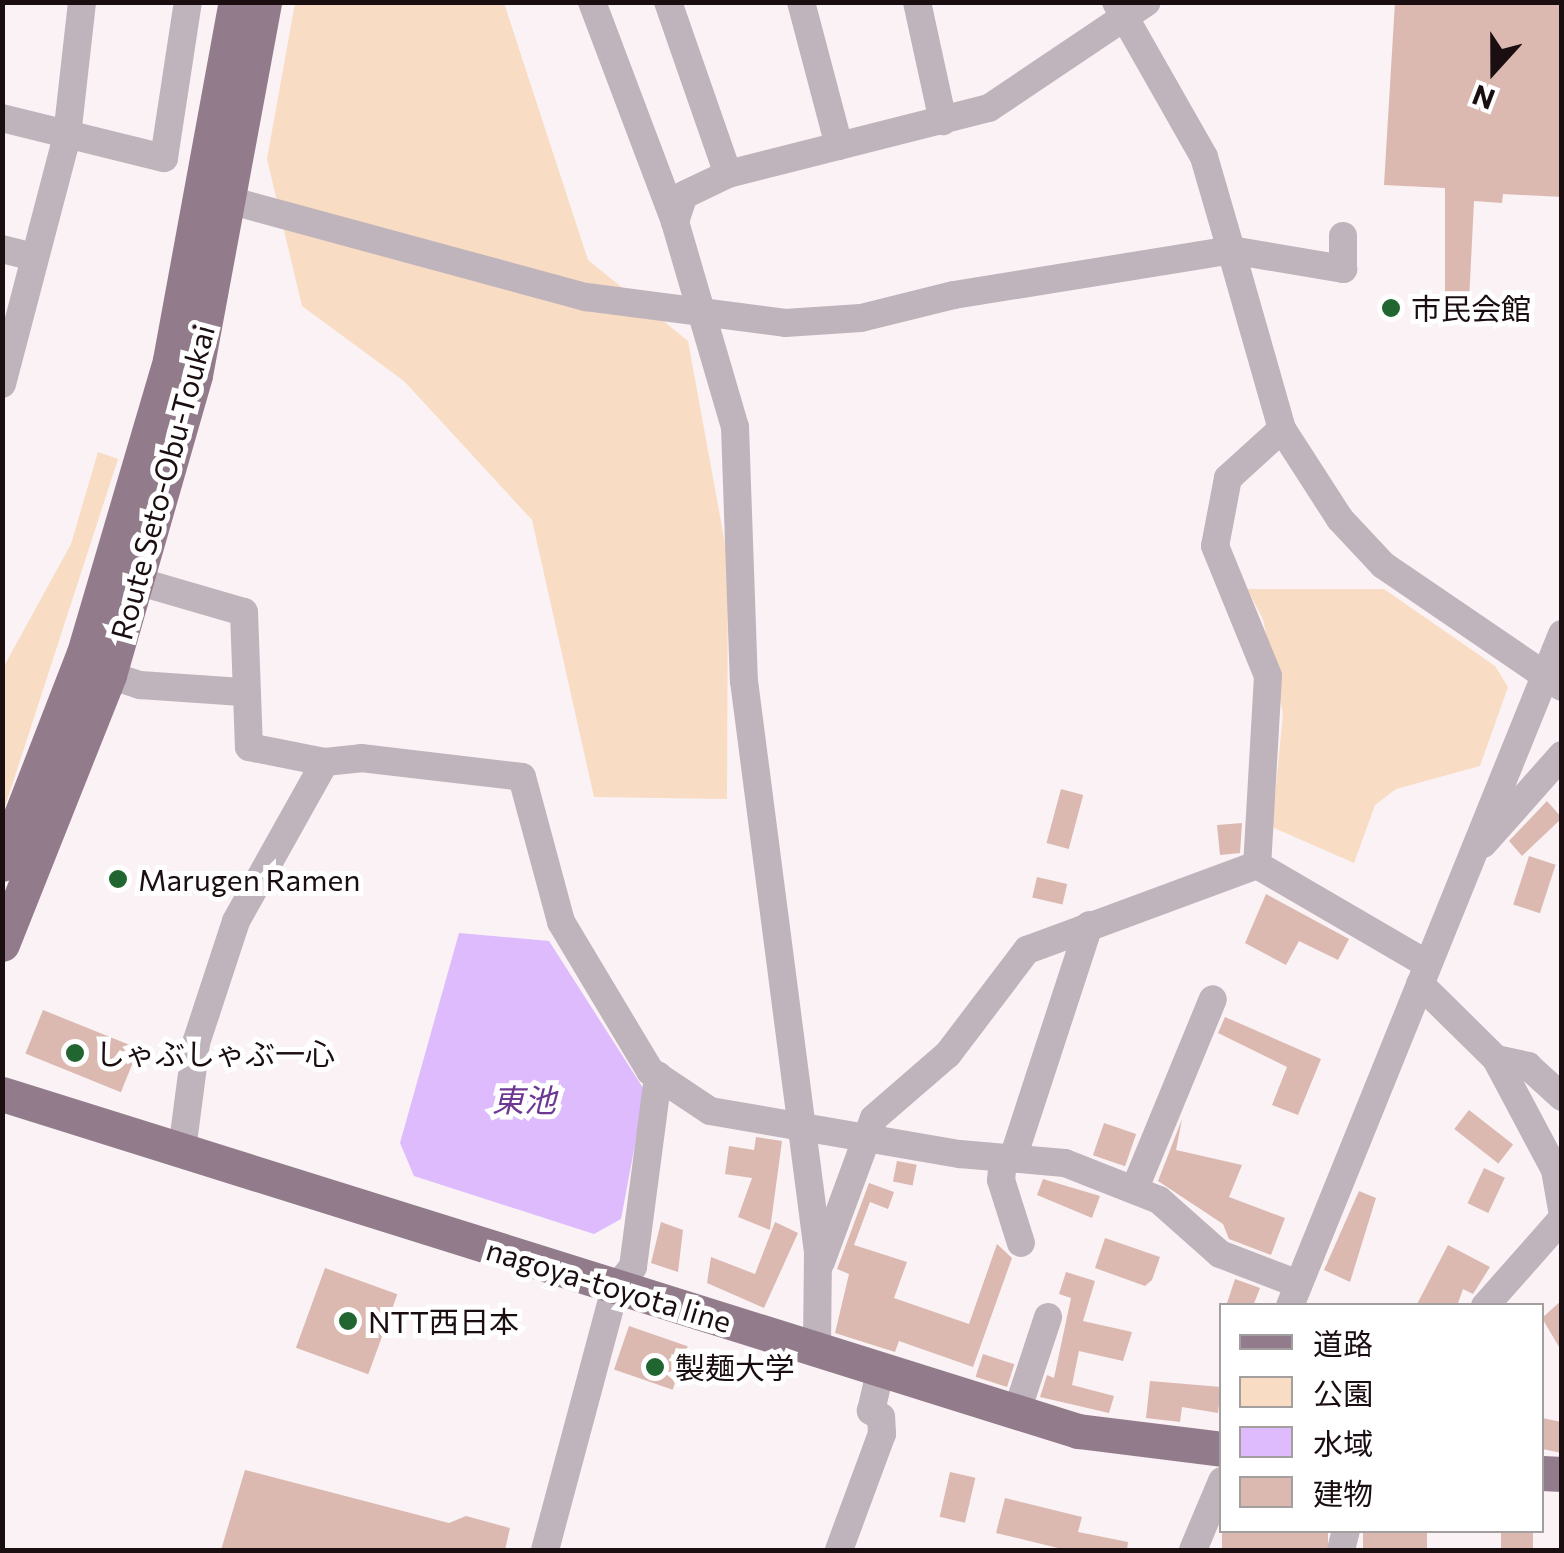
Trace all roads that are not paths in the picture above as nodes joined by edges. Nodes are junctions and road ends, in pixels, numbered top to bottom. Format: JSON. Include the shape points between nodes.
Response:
{"nodes":[{"id":1,"x":82,"y":2,"type":"edge"},
{"id":2,"x":188,"y":2,"type":"edge"},
{"id":3,"x":236,"y":2,"type":"edge"},
{"id":4,"x":264,"y":2,"type":"edge"},
{"id":5,"x":592,"y":2,"type":"edge"},
{"id":6,"x":668,"y":2,"type":"edge"},
{"id":7,"x":802,"y":2,"type":"edge"},
{"id":8,"x":916,"y":2,"type":"edge"},
{"id":9,"x":1130,"y":8,"type":"edge"},
{"id":10,"x":2,"y":118,"type":"edge"},
{"id":11,"x":943,"y":121,"type":"junction"},
{"id":12,"x":66,"y":136,"type":"junction"},
{"id":13,"x":838,"y":146,"type":"junction"},
{"id":14,"x":728,"y":174,"type":"junction"},
{"id":15,"x":232,"y":201,"type":"junction"},
{"id":16,"x":675,"y":222,"type":"junction"},
{"id":17,"x":1343,"y":236,"type":"dead end"},
{"id":18,"x":2,"y":250,"type":"edge"},
{"id":19,"x":1231,"y":250,"type":"junction"},
{"id":20,"x":34,"y":257,"type":"junction"},
{"id":21,"x":705,"y":317,"type":"junction"},
{"id":22,"x":3,"y":382,"type":"edge"},
{"id":23,"x":1282,"y":429,"type":"junction"},
{"id":24,"x":137,"y":580,"type":"junction"},
{"id":25,"x":1562,"y":634,"type":"edge"},
{"id":26,"x":109,"y":674,"type":"junction"},
{"id":27,"x":1553,"y":682,"type":"edge"},
{"id":28,"x":242,"y":692,"type":"junction"},
{"id":29,"x":1562,"y":755,"type":"edge"},
{"id":30,"x":326,"y":762,"type":"junction"},
{"id":31,"x":1469,"y":861,"type":"junction"},
{"id":32,"x":2,"y":864,"type":"edge"},
{"id":33,"x":1258,"y":865,"type":"junction"},
{"id":34,"x":1089,"y":925,"type":"junction"},
{"id":35,"x":2,"y":944,"type":"edge"},
{"id":36,"x":1423,"y":974,"type":"junction"},
{"id":37,"x":1213,"y":999,"type":"dead end"},
{"id":38,"x":1496,"y":1059,"type":"junction"},
{"id":39,"x":658,"y":1076,"type":"junction"},
{"id":40,"x":2,"y":1094,"type":"edge"},
{"id":41,"x":1562,"y":1097,"type":"edge"},
{"id":42,"x":798,"y":1126,"type":"junction"},
{"id":43,"x":870,"y":1134,"type":"junction"},
{"id":44,"x":182,"y":1150,"type":"junction"},
{"id":45,"x":1008,"y":1158,"type":"junction"},
{"id":46,"x":1558,"y":1166,"type":"edge"},
{"id":47,"x":1135,"y":1188,"type":"junction"},
{"id":48,"x":1562,"y":1209,"type":"edge"},
{"id":49,"x":1562,"y":1219,"type":"edge"},
{"id":50,"x":1021,"y":1243,"type":"dead end"},
{"id":51,"x":819,"y":1269,"type":"junction"},
{"id":52,"x":615,"y":1289,"type":"junction"},
{"id":53,"x":1294,"y":1295,"type":"edge"},
{"id":54,"x":1488,"y":1303,"type":"edge"},
{"id":55,"x":1048,"y":1317,"type":"dead end"},
{"id":56,"x":818,"y":1348,"type":"junction"},
{"id":57,"x":881,"y":1368,"type":"junction"},
{"id":58,"x":1017,"y":1411,"type":"junction"},
{"id":59,"x":1219,"y":1449,"type":"edge"},
{"id":60,"x":1219,"y":1487,"type":"edge"},
{"id":61,"x":545,"y":1550,"type":"edge"},
{"id":62,"x":839,"y":1550,"type":"edge"},
{"id":63,"x":1193,"y":1550,"type":"edge"}],
"edges":[{"from":1,"to":12,"type":"street"},
{"from":2,"to":12,"type":"street","via":[[167,156]]},
{"from":3,"to":32,"type":"main road","name":"Route Seto-Obu-Toukai","via":[[170,360],[84,654]]},
{"from":4,"to":15,"type":"main road","name":"Route Seto-Obu-Toukai"},
{"from":5,"to":16,"type":"street"},
{"from":6,"to":14,"type":"street"},
{"from":7,"to":13,"type":"street"},
{"from":8,"to":11,"type":"street"},
{"from":9,"to":11,"type":"street","via":[[989,108]]},
{"from":9,"to":19,"type":"street","via":[[1204,157]]},
{"from":10,"to":12,"type":"street"},
{"from":11,"to":13,"type":"street"},
{"from":12,"to":20,"type":"street"},
{"from":13,"to":14,"type":"street"},
{"from":14,"to":16,"type":"street","via":[[684,195]]},
{"from":15,"to":21,"type":"street","via":[[568,293]]},
{"from":15,"to":24,"type":"main road","name":"Route Seto-Obu-Toukai","via":[[195,374]]},
{"from":16,"to":21,"type":"street"},
{"from":17,"to":19,"type":"street","via":[[1343,269]]},
{"from":18,"to":20,"type":"street"},
{"from":19,"to":21,"type":"street","via":[[990,288],[860,318]]},
{"from":19,"to":23,"type":"street"},
{"from":20,"to":22,"type":"street"},
{"from":21,"to":42,"type":"street","via":[[736,426],[744,682]]},
{"from":23,"to":27,"type":"street","via":[[1340,518],[1383,565]]},
{"from":23,"to":33,"type":"street","via":[[1228,478],[1215,546],[1268,676]]},
{"from":24,"to":26,"type":"main road","name":"Route Seto-Obu-Toukai"},
{"from":24,"to":28,"type":"street","via":[[244,612]]},
{"from":25,"to":27,"type":"street"},
{"from":26,"to":28,"type":"street","via":[[140,685]]},
{"from":26,"to":35,"type":"main road","name":"Route Seto-Obu-Toukai"},
{"from":27,"to":31,"type":"street"},
{"from":28,"to":30,"type":"street","via":[[249,747]]},
{"from":29,"to":31,"type":"street"},
{"from":30,"to":39,"type":"street","via":[[361,758],[522,777],[561,922]]},
{"from":30,"to":44,"type":"street","via":[[236,920],[196,1043]]},
{"from":31,"to":36,"type":"street"},
{"from":33,"to":34,"type":"street"},
{"from":33,"to":36,"type":"street"},
{"from":34,"to":43,"type":"street","via":[[1027,950],[948,1054],[874,1118]]},
{"from":34,"to":45,"type":"street"},
{"from":36,"to":38,"type":"street"},
{"from":36,"to":53,"type":"street"},
{"from":37,"to":47,"type":"street"},
{"from":38,"to":41,"type":"street","via":[[1528,1066]]},
{"from":38,"to":46,"type":"street"},
{"from":39,"to":42,"type":"street","via":[[710,1111]]},
{"from":39,"to":52,"type":"street","via":[[634,1267]]},
{"from":40,"to":44,"type":"main road","name":"nagoya-toyota line"},
{"from":42,"to":43,"type":"street"},
{"from":42,"to":51,"type":"street"},
{"from":43,"to":45,"type":"street"},
{"from":43,"to":51,"type":"street"},
{"from":44,"to":52,"type":"main road","name":"nagoya-toyota line"},
{"from":45,"to":47,"type":"street","via":[[1065,1162]]},
{"from":45,"to":50,"type":"street","via":[[1001,1180]]},
{"from":46,"to":48,"type":"street"},
{"from":47,"to":53,"type":"street","via":[[1220,1254]]},
{"from":49,"to":54,"type":"street"},
{"from":51,"to":56,"type":"street"},
{"from":52,"to":56,"type":"main road","name":"nagoya-toyota line"},
{"from":52,"to":61,"type":"street"},
{"from":55,"to":58,"type":"street"},
{"from":56,"to":57,"type":"main road","name":"nagoya-toyota line"},
{"from":57,"to":58,"type":"main road","name":"nagoya-toyota line"},
{"from":57,"to":62,"type":"street","via":[[872,1412],[882,1417],[882,1434]]},
{"from":58,"to":59,"type":"main road","name":"nagoya-toyota line","via":[[1078,1431]]},
{"from":60,"to":63,"type":"street"}]}
